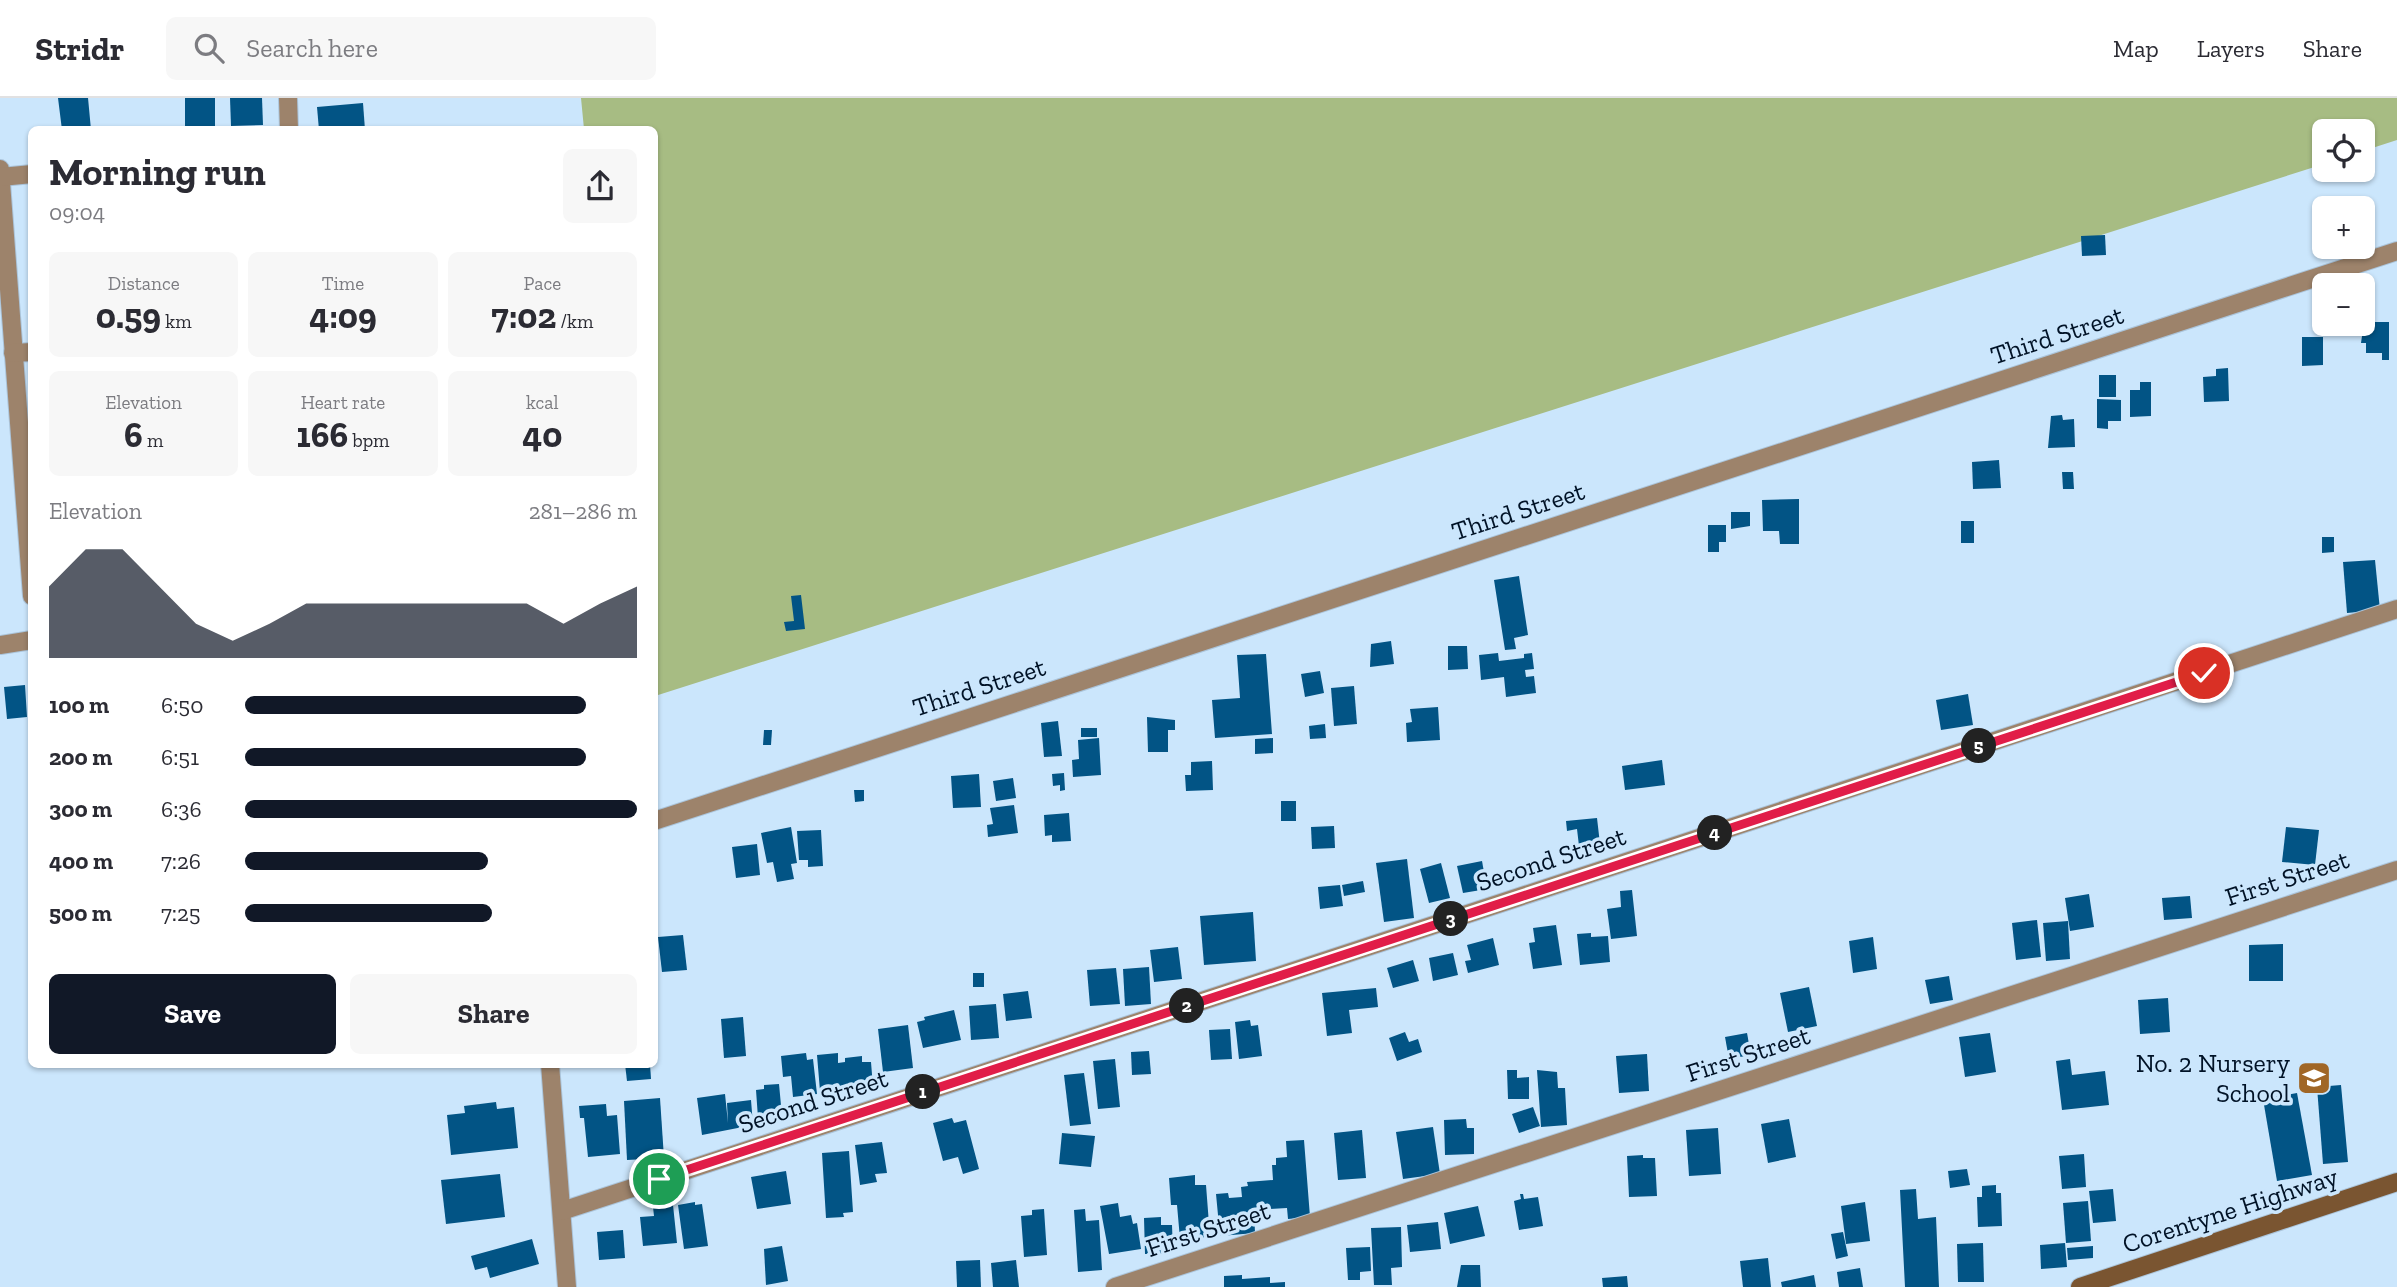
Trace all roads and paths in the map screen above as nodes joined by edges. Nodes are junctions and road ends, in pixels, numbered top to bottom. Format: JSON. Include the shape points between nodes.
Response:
{"nodes":[{"id":1,"x":288,"y":98,"type":"edge"},
{"id":2,"x":289,"y":126,"type":"edge"},
{"id":3,"x":0,"y":169,"type":"edge"},
{"id":4,"x":28,"y":174,"type":"edge"},
{"id":5,"x":1,"y":177,"type":"edge"},
{"id":6,"x":2397,"y":251,"type":"edge"},
{"id":7,"x":28,"y":352,"type":"edge"},
{"id":8,"x":13,"y":353,"type":"junction"},
{"id":9,"x":28,"y":545,"type":"edge"},
{"id":10,"x":2397,"y":609,"type":"edge"},
{"id":11,"x":28,"y":641,"type":"edge"},
{"id":12,"x":0,"y":645,"type":"edge"},
{"id":13,"x":658,"y":820,"type":"edge"},
{"id":14,"x":2397,"y":870,"type":"edge"},
{"id":15,"x":550,"y":1068,"type":"edge"},
{"id":16,"x":2397,"y":1182,"type":"edge"},
{"id":17,"x":562,"y":1211,"type":"junction"},
{"id":18,"x":567,"y":1287,"type":"edge"},
{"id":19,"x":1115,"y":1287,"type":"edge"},
{"id":20,"x":2080,"y":1287,"type":"edge"}],
"edges":[{"from":1,"to":2,"type":"street"},
{"from":3,"to":5,"type":"street"},
{"from":4,"to":5,"type":"street"},
{"from":5,"to":8,"type":"street"},
{"from":6,"to":13,"type":"street","name":"Third Street"},
{"from":7,"to":8,"type":"street"},
{"from":8,"to":9,"type":"street"},
{"from":10,"to":17,"type":"street","name":"Second Street"},
{"from":11,"to":12,"type":"street"},
{"from":14,"to":19,"type":"street","name":"First Street"},
{"from":15,"to":17,"type":"street"},
{"from":16,"to":20,"type":"main road","name":"Corentyne Highway"},
{"from":17,"to":18,"type":"street"}]}
